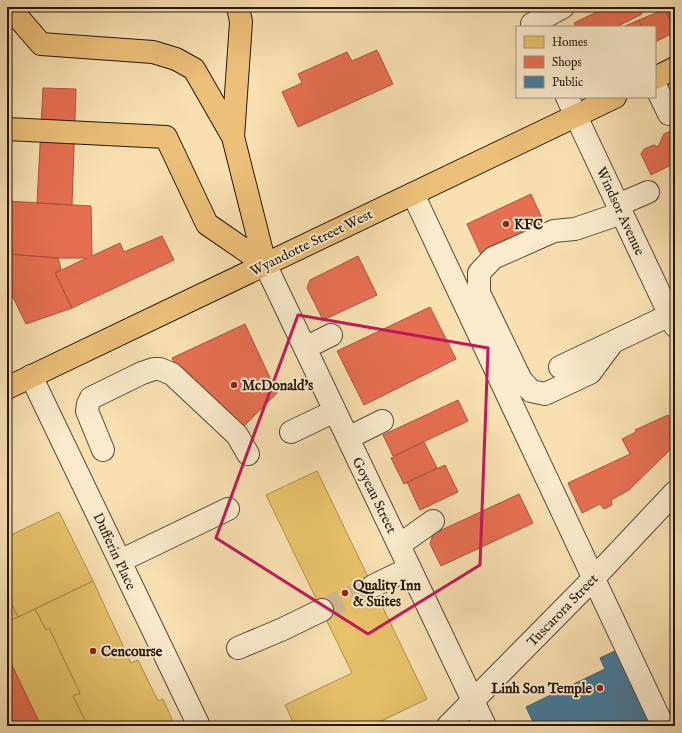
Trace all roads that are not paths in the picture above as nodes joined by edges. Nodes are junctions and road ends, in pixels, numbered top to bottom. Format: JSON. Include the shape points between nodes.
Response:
{"nodes":[{"id":1,"x":9,"y":7,"type":"edge"},
{"id":2,"x":225,"y":7,"type":"edge"},
{"id":3,"x":563,"y":7,"type":"edge"},
{"id":4,"x":240,"y":15,"type":"edge"},
{"id":5,"x":530,"y":19,"type":"edge"},
{"id":6,"x":675,"y":68,"type":"edge"},
{"id":7,"x":656,"y":78,"type":"edge"},
{"id":8,"x":656,"y":87,"type":"edge"},
{"id":9,"x":610,"y":98,"type":"edge"},
{"id":10,"x":571,"y":106,"type":"edge"},
{"id":11,"x":669,"y":114,"type":"dead end"},
{"id":12,"x":7,"y":129,"type":"edge"},
{"id":13,"x":233,"y":137,"type":"junction"},
{"id":14,"x":648,"y":192,"type":"dead end"},
{"id":15,"x":413,"y":194,"type":"junction"},
{"id":16,"x":620,"y":209,"type":"junction"},
{"id":17,"x":265,"y":264,"type":"junction"},
{"id":18,"x":672,"y":320,"type":"edge"},
{"id":19,"x":331,"y":335,"type":"dead end"},
{"id":20,"x":613,"y":342,"type":"junction"},
{"id":21,"x":305,"y":348,"type":"junction"},
{"id":22,"x":560,"y":367,"type":"dead end"},
{"id":23,"x":31,"y":376,"type":"junction"},
{"id":24,"x":7,"y":388,"type":"edge"},
{"id":25,"x":335,"y":411,"type":"junction"},
{"id":26,"x":382,"y":421,"type":"dead end"},
{"id":27,"x":292,"y":432,"type":"dead end"},
{"id":28,"x":348,"y":438,"type":"junction"},
{"id":29,"x":103,"y":450,"type":"dead end"},
{"id":30,"x":248,"y":454,"type":"dead end"},
{"id":31,"x":675,"y":492,"type":"edge"},
{"id":32,"x":228,"y":509,"type":"dead end"},
{"id":33,"x":433,"y":522,"type":"dead end"},
{"id":34,"x":399,"y":545,"type":"junction"},
{"id":35,"x":120,"y":561,"type":"junction"},
{"id":36,"x":410,"y":568,"type":"junction"},
{"id":37,"x":594,"y":578,"type":"junction"},
{"id":38,"x":373,"y":586,"type":"tunnel mouth"},
{"id":39,"x":322,"y":610,"type":"tunnel mouth"},
{"id":40,"x":277,"y":616,"type":"dead end"},
{"id":41,"x":473,"y":701,"type":"junction"},
{"id":42,"x":199,"y":726,"type":"edge"},
{"id":43,"x":448,"y":726,"type":"edge"},
{"id":44,"x":485,"y":726,"type":"edge"},
{"id":45,"x":663,"y":726,"type":"edge"}],
"edges":[{"from":1,"to":13,"type":"main road","via":[[41,44],[153,52],[176,59],[194,69]]},
{"from":2,"to":4,"type":"main road"},
{"from":3,"to":5,"type":"street"},
{"from":4,"to":13,"type":"main road"},
{"from":6,"to":7,"type":"main road"},
{"from":8,"to":11,"type":"street"},
{"from":9,"to":10,"type":"main road","name":"Wyandotte Street West"},
{"from":10,"to":15,"type":"main road","name":"Wyandotte Street West"},
{"from":10,"to":16,"type":"street","name":"Windsor Avenue"},
{"from":12,"to":17,"type":"main road","via":[[166,137],[207,224]]},
{"from":13,"to":17,"type":"main road"},
{"from":14,"to":16,"type":"street"},
{"from":15,"to":17,"type":"main road","name":"Wyandotte Street West"},
{"from":15,"to":37,"type":"street"},
{"from":16,"to":18,"type":"street","name":"Windsor Avenue"},
{"from":16,"to":20,"type":"street","via":[[575,229],[554,231],[493,258],[479,273],[479,293],[521,380],[531,392],[545,394],[590,373]]},
{"from":17,"to":21,"type":"street","name":"Goyeau Street"},
{"from":17,"to":23,"type":"main road","name":"Wyandotte Street West"},
{"from":18,"to":20,"type":"street"},
{"from":19,"to":21,"type":"street"},
{"from":20,"to":22,"type":"street"},
{"from":21,"to":25,"type":"street","name":"Goyeau Street"},
{"from":23,"to":24,"type":"main road","name":"Wyandotte Street West"},
{"from":23,"to":35,"type":"street","name":"Dufferin Place"},
{"from":25,"to":27,"type":"street"},
{"from":25,"to":28,"type":"street","name":"Goyeau Street"},
{"from":26,"to":28,"type":"street"},
{"from":28,"to":34,"type":"street","name":"Goyeau Street"},
{"from":29,"to":30,"type":"street","via":[[91,424],[96,413],[131,395],[142,373],[160,369],[172,374],[238,435]]},
{"from":31,"to":37,"type":"street","name":"Tuscarora Street"},
{"from":32,"to":35,"type":"street"},
{"from":33,"to":34,"type":"street"},
{"from":34,"to":36,"type":"street","name":"Goyeau Street"},
{"from":35,"to":42,"type":"street","name":"Dufferin Place"},
{"from":36,"to":38,"type":"street"},
{"from":36,"to":41,"type":"street","name":"Goyeau Street"},
{"from":37,"to":41,"type":"street","name":"Tuscarora Street"},
{"from":37,"to":45,"type":"street"},
{"from":39,"to":40,"type":"street","via":[[283,629],[230,647]]},
{"from":41,"to":43,"type":"street","name":"Tuscarora Street"},
{"from":41,"to":44,"type":"street","name":"Goyeau Street"}]}
